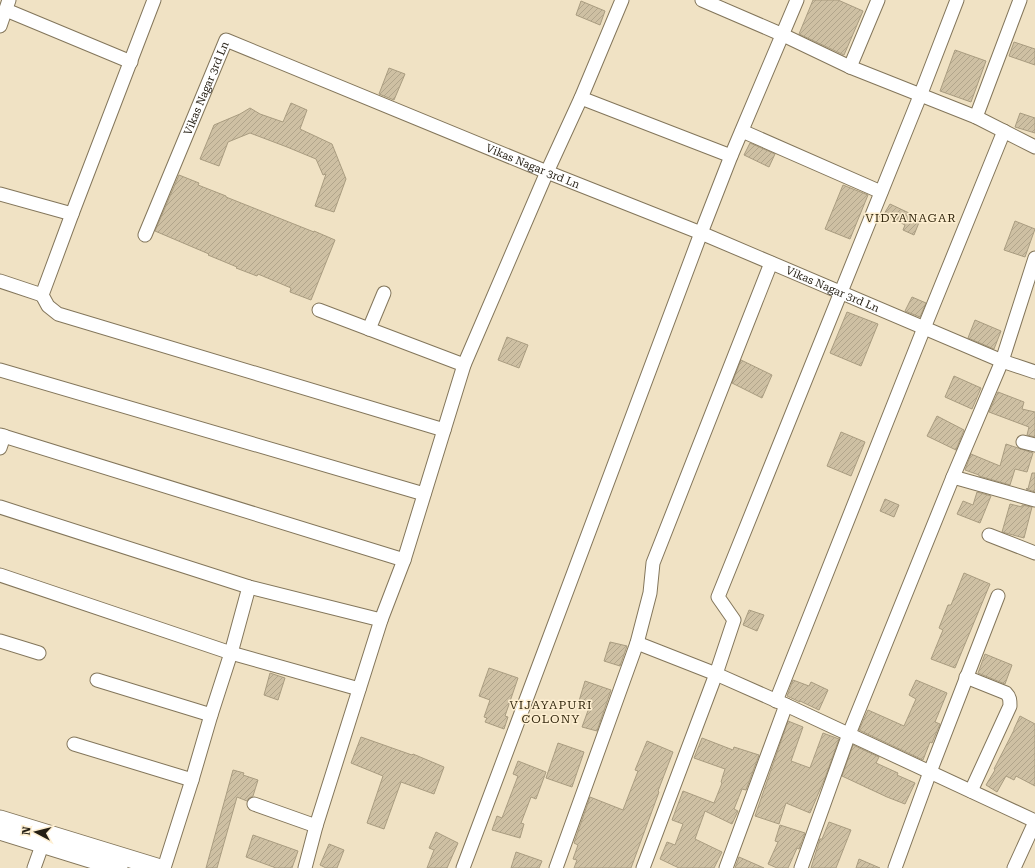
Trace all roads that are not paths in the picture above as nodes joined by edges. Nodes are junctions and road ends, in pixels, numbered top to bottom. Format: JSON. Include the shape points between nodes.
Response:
{"nodes":[{"id":1,"x":154,"y":0,"type":"edge"},
{"id":2,"x":622,"y":0,"type":"edge"},
{"id":3,"x":702,"y":0,"type":"edge"},
{"id":4,"x":797,"y":0,"type":"edge"},
{"id":5,"x":878,"y":0,"type":"edge"},
{"id":6,"x":958,"y":0,"type":"edge"},
{"id":7,"x":1020,"y":0,"type":"edge"},
{"id":8,"x":3,"y":15,"type":"edge"},
{"id":9,"x":783,"y":35,"type":"junction"},
{"id":10,"x":131,"y":62,"type":"junction"},
{"id":11,"x":850,"y":67,"type":"junction"},
{"id":12,"x":920,"y":96,"type":"junction"},
{"id":13,"x":581,"y":98,"type":"junction"},
{"id":14,"x":976,"y":117,"type":"junction"},
{"id":15,"x":742,"y":131,"type":"junction"},
{"id":16,"x":1004,"y":131,"type":"junction"},
{"id":17,"x":1035,"y":147,"type":"edge"},
{"id":18,"x":731,"y":156,"type":"junction"},
{"id":19,"x":547,"y":172,"type":"junction"},
{"id":20,"x":880,"y":192,"type":"junction"},
{"id":21,"x":0,"y":194,"type":"edge"},
{"id":22,"x":72,"y":214,"type":"junction"},
{"id":23,"x":701,"y":233,"type":"junction"},
{"id":24,"x":145,"y":235,"type":"dead end"},
{"id":25,"x":1035,"y":258,"type":"edge"},
{"id":26,"x":771,"y":263,"type":"junction"},
{"id":27,"x":0,"y":281,"type":"edge"},
{"id":28,"x":841,"y":292,"type":"junction"},
{"id":29,"x":384,"y":293,"type":"dead end"},
{"id":30,"x":42,"y":294,"type":"junction"},
{"id":31,"x":319,"y":310,"type":"dead end"},
{"id":32,"x":924,"y":328,"type":"junction"},
{"id":33,"x":369,"y":329,"type":"junction"},
{"id":34,"x":1002,"y":361,"type":"junction"},
{"id":35,"x":464,"y":365,"type":"junction"},
{"id":36,"x":0,"y":370,"type":"edge"},
{"id":37,"x":1035,"y":372,"type":"edge"},
{"id":38,"x":444,"y":430,"type":"junction"},
{"id":39,"x":1,"y":440,"type":"edge"},
{"id":40,"x":953,"y":477,"type":"junction"},
{"id":41,"x":424,"y":494,"type":"junction"},
{"id":42,"x":1035,"y":500,"type":"edge"},
{"id":43,"x":0,"y":507,"type":"edge"},
{"id":44,"x":989,"y":535,"type":"dead end"},
{"id":45,"x":1035,"y":553,"type":"edge"},
{"id":46,"x":404,"y":560,"type":"junction"},
{"id":47,"x":0,"y":575,"type":"edge"},
{"id":48,"x":249,"y":587,"type":"junction"},
{"id":49,"x":998,"y":596,"type":"dead end"},
{"id":50,"x":381,"y":620,"type":"junction"},
{"id":51,"x":0,"y":641,"type":"edge"},
{"id":52,"x":637,"y":643,"type":"junction"},
{"id":53,"x":39,"y":653,"type":"dead end"},
{"id":54,"x":231,"y":653,"type":"junction"},
{"id":55,"x":716,"y":674,"type":"junction"},
{"id":56,"x":966,"y":677,"type":"junction"},
{"id":57,"x":97,"y":680,"type":"dead end"},
{"id":58,"x":359,"y":689,"type":"junction"},
{"id":59,"x":781,"y":703,"type":"junction"},
{"id":60,"x":211,"y":715,"type":"junction"},
{"id":61,"x":849,"y":734,"type":"junction"},
{"id":62,"x":74,"y":744,"type":"dead end"},
{"id":63,"x":930,"y":772,"type":"junction"},
{"id":64,"x":192,"y":780,"type":"junction"},
{"id":65,"x":971,"y":791,"type":"junction"},
{"id":66,"x":254,"y":804,"type":"dead end"},
{"id":67,"x":0,"y":820,"type":"edge"},
{"id":68,"x":1035,"y":821,"type":"edge"},
{"id":69,"x":316,"y":826,"type":"junction"},
{"id":70,"x":0,"y":831,"type":"edge"},
{"id":71,"x":44,"y":839,"type":"junction"},
{"id":72,"x":34,"y":868,"type":"edge"},
{"id":73,"x":119,"y":868,"type":"edge"},
{"id":74,"x":160,"y":868,"type":"edge"},
{"id":75,"x":164,"y":868,"type":"edge"},
{"id":76,"x":305,"y":868,"type":"edge"},
{"id":77,"x":463,"y":868,"type":"edge"},
{"id":78,"x":556,"y":868,"type":"edge"},
{"id":79,"x":643,"y":868,"type":"edge"},
{"id":80,"x":726,"y":868,"type":"edge"},
{"id":81,"x":801,"y":868,"type":"edge"},
{"id":82,"x":895,"y":868,"type":"edge"},
{"id":83,"x":1014,"y":868,"type":"edge"}],
"edges":[{"from":1,"to":10,"type":"street"},
{"from":2,"to":13,"type":"street"},
{"from":3,"to":9,"type":"street"},
{"from":4,"to":9,"type":"street"},
{"from":5,"to":11,"type":"street"},
{"from":6,"to":12,"type":"street"},
{"from":7,"to":14,"type":"street"},
{"from":8,"to":10,"type":"street"},
{"from":9,"to":11,"type":"street"},
{"from":9,"to":15,"type":"street"},
{"from":10,"to":22,"type":"street"},
{"from":11,"to":12,"type":"street"},
{"from":12,"to":14,"type":"street"},
{"from":12,"to":20,"type":"street"},
{"from":13,"to":18,"type":"street"},
{"from":13,"to":19,"type":"street"},
{"from":14,"to":16,"type":"street"},
{"from":15,"to":18,"type":"street"},
{"from":15,"to":20,"type":"street"},
{"from":16,"to":17,"type":"street"},
{"from":16,"to":32,"type":"street"},
{"from":18,"to":23,"type":"street"},
{"from":19,"to":23,"type":"street","name":"Vikas Nagar 3rd Ln"},
{"from":19,"to":24,"type":"street","name":"Vikas Nagar 3rd Ln","via":[[226,40]]},
{"from":19,"to":35,"type":"street"},
{"from":20,"to":28,"type":"street"},
{"from":21,"to":22,"type":"street"},
{"from":22,"to":30,"type":"street"},
{"from":23,"to":26,"type":"street","name":"Vikas Nagar 3rd Ln"},
{"from":23,"to":77,"type":"street"},
{"from":25,"to":34,"type":"street"},
{"from":26,"to":28,"type":"street","name":"Vikas Nagar 3rd Ln"},
{"from":26,"to":52,"type":"street","via":[[653,563],[650,593]]},
{"from":27,"to":30,"type":"street"},
{"from":28,"to":32,"type":"street","name":"Vikas Nagar 3rd Ln"},
{"from":28,"to":55,"type":"street","via":[[718,597],[734,620]]},
{"from":29,"to":33,"type":"street"},
{"from":30,"to":38,"type":"street","via":[[48,306],[58,314]]},
{"from":31,"to":33,"type":"street"},
{"from":32,"to":34,"type":"street","name":"Vikas Nagar 3rd Ln"},
{"from":32,"to":59,"type":"street"},
{"from":33,"to":35,"type":"street"},
{"from":34,"to":37,"type":"street","name":"Vikas Nagar 3rd Ln"},
{"from":34,"to":40,"type":"street"},
{"from":35,"to":38,"type":"street"},
{"from":36,"to":41,"type":"street"},
{"from":38,"to":41,"type":"street"},
{"from":39,"to":46,"type":"street"},
{"from":40,"to":42,"type":"street"},
{"from":40,"to":61,"type":"street"},
{"from":41,"to":46,"type":"street"},
{"from":43,"to":48,"type":"street"},
{"from":44,"to":45,"type":"street"},
{"from":46,"to":50,"type":"street"},
{"from":47,"to":54,"type":"street"},
{"from":48,"to":50,"type":"street"},
{"from":48,"to":54,"type":"street"},
{"from":49,"to":56,"type":"street"},
{"from":50,"to":58,"type":"street"},
{"from":51,"to":53,"type":"street"},
{"from":52,"to":55,"type":"street"},
{"from":52,"to":78,"type":"street"},
{"from":54,"to":58,"type":"street"},
{"from":54,"to":60,"type":"street"},
{"from":55,"to":59,"type":"street"},
{"from":55,"to":79,"type":"street"},
{"from":56,"to":63,"type":"street"},
{"from":56,"to":65,"type":"street","via":[[1006,692],[1010,700],[1010,706]]},
{"from":57,"to":60,"type":"street"},
{"from":58,"to":69,"type":"street"},
{"from":59,"to":61,"type":"street"},
{"from":59,"to":80,"type":"street"},
{"from":60,"to":64,"type":"street"},
{"from":61,"to":63,"type":"street"},
{"from":61,"to":81,"type":"street"},
{"from":62,"to":64,"type":"street"},
{"from":63,"to":65,"type":"street"},
{"from":63,"to":82,"type":"street"},
{"from":64,"to":75,"type":"street"},
{"from":65,"to":68,"type":"street"},
{"from":66,"to":69,"type":"street"},
{"from":67,"to":71,"type":"main road"},
{"from":68,"to":83,"type":"street"},
{"from":69,"to":76,"type":"street"},
{"from":70,"to":71,"type":"main road"},
{"from":71,"to":72,"type":"street"},
{"from":71,"to":73,"type":"main road"},
{"from":71,"to":74,"type":"main road"}]}
